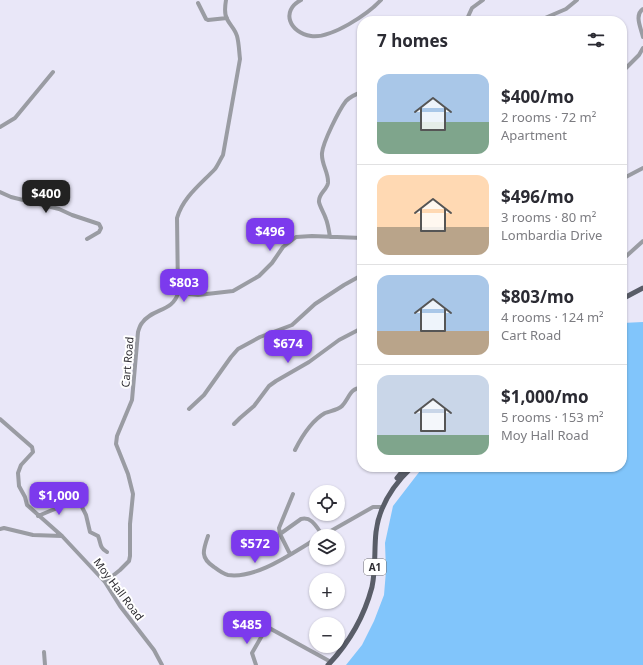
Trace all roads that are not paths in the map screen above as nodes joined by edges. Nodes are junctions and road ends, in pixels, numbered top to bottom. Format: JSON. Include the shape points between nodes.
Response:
{"nodes":[{"id":1,"x":226,"y":0,"type":"edge"},
{"id":2,"x":301,"y":0,"type":"edge"},
{"id":3,"x":381,"y":0,"type":"edge"},
{"id":4,"x":483,"y":0,"type":"edge"},
{"id":5,"x":577,"y":0,"type":"edge"},
{"id":6,"x":198,"y":3,"type":"dead end"},
{"id":7,"x":643,"y":9,"type":"edge"},
{"id":8,"x":361,"y":16,"type":"edge"},
{"id":9,"x":468,"y":16,"type":"edge"},
{"id":10,"x":550,"y":16,"type":"edge"},
{"id":11,"x":226,"y":18,"type":"junction"},
{"id":12,"x":357,"y":19,"type":"edge"},
{"id":13,"x":643,"y":36,"type":"edge"},
{"id":14,"x":643,"y":48,"type":"edge"},
{"id":15,"x":627,"y":67,"type":"edge"},
{"id":16,"x":53,"y":72,"type":"dead end"},
{"id":17,"x":357,"y":93,"type":"edge"},
{"id":18,"x":0,"y":127,"type":"edge"},
{"id":19,"x":643,"y":168,"type":"edge"},
{"id":20,"x":627,"y":176,"type":"edge"},
{"id":21,"x":0,"y":192,"type":"edge"},
{"id":22,"x":330,"y":237,"type":"junction"},
{"id":23,"x":357,"y":238,"type":"edge"},
{"id":24,"x":86,"y":239,"type":"dead end"},
{"id":25,"x":643,"y":241,"type":"edge"},
{"id":26,"x":627,"y":255,"type":"edge"},
{"id":27,"x":357,"y":278,"type":"edge"},
{"id":28,"x":643,"y":288,"type":"edge"},
{"id":29,"x":178,"y":293,"type":"junction"},
{"id":30,"x":627,"y":296,"type":"edge"},
{"id":31,"x":357,"y":331,"type":"edge"},
{"id":32,"x":357,"y":388,"type":"edge"},
{"id":33,"x":189,"y":409,"type":"dead end"},
{"id":34,"x":0,"y":419,"type":"edge"},
{"id":35,"x":234,"y":424,"type":"dead end"},
{"id":36,"x":294,"y":450,"type":"dead end"},
{"id":37,"x":402,"y":472,"type":"edge"},
{"id":38,"x":407,"y":472,"type":"edge"},
{"id":39,"x":294,"y":494,"type":"dead end"},
{"id":40,"x":381,"y":507,"type":"junction"},
{"id":41,"x":38,"y":516,"type":"junction"},
{"id":42,"x":0,"y":529,"type":"edge"},
{"id":43,"x":317,"y":529,"type":"edge"},
{"id":44,"x":334,"y":529,"type":"edge"},
{"id":45,"x":280,"y":534,"type":"junction"},
{"id":46,"x":62,"y":536,"type":"junction"},
{"id":47,"x":208,"y":536,"type":"dead end"},
{"id":48,"x":309,"y":544,"type":"edge"},
{"id":49,"x":107,"y":552,"type":"dead end"},
{"id":50,"x":290,"y":554,"type":"junction"},
{"id":51,"x":105,"y":582,"type":"junction"},
{"id":52,"x":251,"y":618,"type":"dead end"},
{"id":53,"x":267,"y":627,"type":"junction"},
{"id":54,"x":44,"y":652,"type":"dead end"},
{"id":55,"x":329,"y":662,"type":"edge"},
{"id":56,"x":45,"y":665,"type":"edge"},
{"id":57,"x":162,"y":665,"type":"edge"},
{"id":58,"x":256,"y":665,"type":"edge"},
{"id":59,"x":323,"y":665,"type":"edge"}],
"edges":[{"from":1,"to":11,"type":"street"},
{"from":2,"to":12,"type":"street","via":[[293,6],[290,13],[290,21],[297,32],[312,37],[331,33]]},
{"from":3,"to":8,"type":"street"},
{"from":4,"to":9,"type":"street","via":[[472,8]]},
{"from":5,"to":10,"type":"street","via":[[566,9]]},
{"from":6,"to":11,"type":"street","via":[[206,19]]},
{"from":7,"to":13,"type":"street","via":[[638,15]]},
{"from":11,"to":29,"type":"street","via":[[237,36],[240,59],[223,155],[216,168],[180,207],[177,218]]},
{"from":14,"to":15,"type":"street"},
{"from":16,"to":18,"type":"street","via":[[15,118]]},
{"from":17,"to":22,"type":"street","via":[[346,100],[323,147],[323,163],[328,184],[319,197],[319,203],[327,220]]},
{"from":19,"to":20,"type":"street"},
{"from":21,"to":24,"type":"street","via":[[99,224],[99,232]]},
{"from":22,"to":23,"type":"street"},
{"from":22,"to":29,"type":"street","via":[[296,237],[283,247],[259,276],[233,291],[198,295]]},
{"from":25,"to":26,"type":"street"},
{"from":27,"to":33,"type":"street","via":[[315,304],[292,325],[260,337],[238,349],[208,390]]},
{"from":28,"to":30,"type":"main road"},
{"from":29,"to":51,"type":"street","name":"Cart Road","via":[[170,306],[148,317],[138,332],[132,400],[116,444],[133,494],[130,556],[129,561]]},
{"from":31,"to":35,"type":"street","via":[[269,386],[254,406]]},
{"from":32,"to":36,"type":"street","via":[[341,407],[317,418]]},
{"from":34,"to":41,"type":"street","name":"Moy Hall Road","via":[[32,448],[33,452],[18,473],[27,505]]},
{"from":37,"to":40,"type":"main road","number":"A1","via":[[388,490]]},
{"from":38,"to":40,"type":"main road","number":"A1"},
{"from":39,"to":45,"type":"street","via":[[279,528]]},
{"from":40,"to":44,"type":"street","via":[[373,507]]},
{"from":40,"to":55,"type":"main road","number":"A1","via":[[374,532],[372,572],[365,600],[352,629]]},
{"from":41,"to":46,"type":"street","name":"Moy Hall Road"},
{"from":41,"to":49,"type":"street","via":[[74,501],[80,503],[90,532],[98,536],[101,547]]},
{"from":42,"to":46,"type":"street","via":[[33,535]]},
{"from":43,"to":45,"type":"street","via":[[312,521],[305,518]]},
{"from":45,"to":50,"type":"street"},
{"from":46,"to":51,"type":"street","name":"Moy Hall Road"},
{"from":47,"to":50,"type":"street","via":[[203,550],[204,558],[226,575],[254,573]]},
{"from":48,"to":50,"type":"street"},
{"from":51,"to":57,"type":"street","name":"Moy Hall Road"},
{"from":52,"to":53,"type":"street"},
{"from":53,"to":55,"type":"street"},
{"from":53,"to":58,"type":"street","via":[[252,653]]},
{"from":54,"to":56,"type":"street"},
{"from":55,"to":59,"type":"main road","number":"A1"}]}
